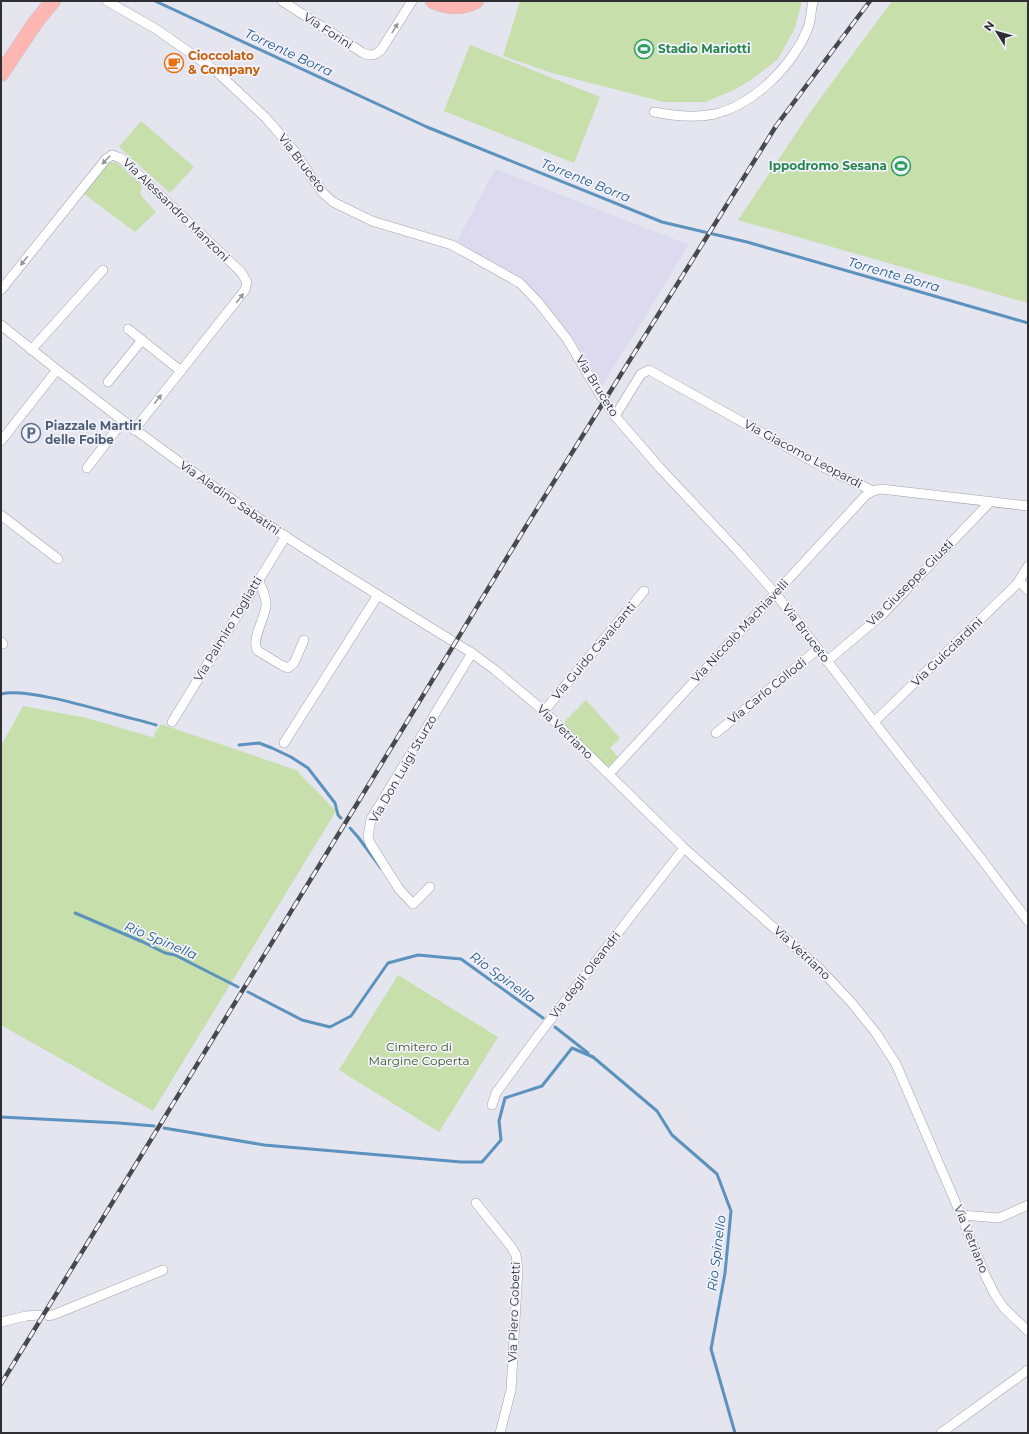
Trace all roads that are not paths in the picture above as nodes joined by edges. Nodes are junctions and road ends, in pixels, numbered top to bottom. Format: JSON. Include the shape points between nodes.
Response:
{"nodes":[{"id":1,"x":41,"y":1,"type":"edge"},
{"id":2,"x":53,"y":1,"type":"edge"},
{"id":3,"x":107,"y":1,"type":"edge"},
{"id":4,"x":282,"y":1,"type":"edge"},
{"id":5,"x":412,"y":1,"type":"edge"},
{"id":6,"x":433,"y":1,"type":"edge"},
{"id":7,"x":476,"y":1,"type":"edge"},
{"id":8,"x":813,"y":1,"type":"edge"},
{"id":9,"x":1,"y":62,"type":"edge"},
{"id":10,"x":1,"y":74,"type":"edge"},
{"id":11,"x":654,"y":112,"type":"dead end"},
{"id":12,"x":103,"y":270,"type":"dead end"},
{"id":13,"x":1,"y":290,"type":"edge"},
{"id":14,"x":1,"y":325,"type":"edge"},
{"id":15,"x":128,"y":329,"type":"dead end"},
{"id":16,"x":142,"y":340,"type":"junction"},
{"id":17,"x":31,"y":350,"type":"junction"},
{"id":18,"x":56,"y":371,"type":"junction"},
{"id":19,"x":181,"y":371,"type":"junction"},
{"id":20,"x":108,"y":382,"type":"dead end"},
{"id":21,"x":615,"y":416,"type":"junction"},
{"id":22,"x":122,"y":421,"type":"junction"},
{"id":23,"x":134,"y":430,"type":"junction"},
{"id":24,"x":1,"y":441,"type":"edge"},
{"id":25,"x":87,"y":468,"type":"dead end"},
{"id":26,"x":873,"y":490,"type":"junction"},
{"id":27,"x":990,"y":502,"type":"junction"},
{"id":28,"x":1028,"y":506,"type":"edge"},
{"id":29,"x":1,"y":515,"type":"edge"},
{"id":30,"x":286,"y":536,"type":"junction"},
{"id":31,"x":58,"y":560,"type":"dead end"},
{"id":32,"x":1028,"y":566,"type":"edge"},
{"id":33,"x":258,"y":579,"type":"junction"},
{"id":34,"x":1019,"y":582,"type":"junction"},
{"id":35,"x":1028,"y":590,"type":"edge"},
{"id":36,"x":644,"y":591,"type":"dead end"},
{"id":37,"x":776,"y":593,"type":"junction"},
{"id":38,"x":378,"y":595,"type":"junction"},
{"id":39,"x":304,"y":640,"type":"dead end"},
{"id":40,"x":818,"y":649,"type":"junction"},
{"id":41,"x":472,"y":653,"type":"junction"},
{"id":42,"x":827,"y":661,"type":"junction"},
{"id":43,"x":544,"y":711,"type":"junction"},
{"id":44,"x":172,"y":722,"type":"dead end"},
{"id":45,"x":874,"y":722,"type":"junction"},
{"id":46,"x":716,"y":733,"type":"dead end"},
{"id":47,"x":284,"y":743,"type":"dead end"},
{"id":48,"x":609,"y":774,"type":"junction"},
{"id":49,"x":684,"y":848,"type":"junction"},
{"id":50,"x":430,"y":887,"type":"dead end"},
{"id":51,"x":1028,"y":921,"type":"edge"},
{"id":52,"x":492,"y":1105,"type":"dead end"},
{"id":53,"x":476,"y":1203,"type":"dead end"},
{"id":54,"x":1028,"y":1205,"type":"edge"},
{"id":55,"x":961,"y":1215,"type":"junction"},
{"id":56,"x":163,"y":1270,"type":"dead end"},
{"id":57,"x":39,"y":1315,"type":"dead end"},
{"id":58,"x":49,"y":1316,"type":"dead end"},
{"id":59,"x":1,"y":1322,"type":"edge"},
{"id":60,"x":1028,"y":1331,"type":"edge"},
{"id":61,"x":1028,"y":1370,"type":"edge"},
{"id":62,"x":500,"y":1433,"type":"edge"},
{"id":63,"x":941,"y":1433,"type":"edge"}],
"edges":[{"from":1,"to":9,"type":"main road","via":[[20,37]]},
{"from":2,"to":10,"type":"main road"},
{"from":3,"to":21,"type":"street","name":"Via Bruceto","via":[[156,29],[222,76],[266,118],[295,152],[324,194],[333,202],[372,220],[448,244],[520,283],[567,339]]},
{"from":4,"to":5,"type":"street","name":"Via Forini","one_way":true,"via":[[370,56],[381,50]]},
{"from":6,"to":7,"type":"main road","via":[[455,7]]},
{"from":8,"to":11,"type":"street","via":[[808,27],[797,50],[781,72],[761,90],[739,105],[715,114],[692,117]]},
{"from":12,"to":17,"type":"street"},
{"from":19,"to":13,"type":"street","name":"Via Alessandro Manzoni","one_way":true,"via":[[243,293],[247,282],[241,272],[118,156],[112,154],[106,159]]},
{"from":14,"to":17,"type":"street","name":"Via Aladino Sabatini"},
{"from":15,"to":16,"type":"street"},
{"from":16,"to":19,"type":"street"},
{"from":16,"to":20,"type":"street"},
{"from":17,"to":18,"type":"street","name":"Via Aladino Sabatini"},
{"from":18,"to":22,"type":"street","name":"Via Aladino Sabatini"},
{"from":18,"to":24,"type":"street"},
{"from":23,"to":19,"type":"street","name":"Via Alessandro Manzoni","one_way":true},
{"from":21,"to":26,"type":"street","name":"Via Giacomo Leopardi","via":[[641,374],[650,370],[823,467]]},
{"from":21,"to":37,"type":"street","name":"Via Bruceto"},
{"from":22,"to":23,"type":"street","name":"Via Aladino Sabatini"},
{"from":22,"to":25,"type":"street"},
{"from":23,"to":30,"type":"street","name":"Via Aladino Sabatini"},
{"from":26,"to":27,"type":"street","name":"Via Giacomo Leopardi"},
{"from":26,"to":37,"type":"street","name":"Via Niccolò Machiavelli","via":[[864,496]]},
{"from":27,"to":28,"type":"street","name":"Via Giacomo Leopardi"},
{"from":27,"to":42,"type":"street","name":"Via Giuseppe Giusti","via":[[883,614]]},
{"from":29,"to":31,"type":"street"},
{"from":30,"to":33,"type":"street","name":"Via Palmiro Togliatti"},
{"from":30,"to":38,"type":"street","name":"Via Aladino Sabatini"},
{"from":32,"to":34,"type":"street","name":"Via Guicciardini"},
{"from":33,"to":39,"type":"street","via":[[266,606],[255,642],[258,651],[288,668],[294,663]]},
{"from":33,"to":44,"type":"street","name":"Via Palmiro Togliatti"},
{"from":34,"to":35,"type":"street"},
{"from":34,"to":45,"type":"street","name":"Via Guicciardini"},
{"from":36,"to":43,"type":"street","name":"Via Guido Cavalcanti"},
{"from":37,"to":40,"type":"street","name":"Via Bruceto"},
{"from":37,"to":48,"type":"street","name":"Via Niccolò Machiavelli"},
{"from":38,"to":41,"type":"street","name":"Via Aladino Sabatini"},
{"from":38,"to":47,"type":"street"},
{"from":40,"to":42,"type":"street","name":"Via Bruceto"},
{"from":40,"to":46,"type":"street","name":"Via Carlo Collodi"},
{"from":41,"to":43,"type":"street","name":"Via Vetriano"},
{"from":41,"to":50,"type":"street","name":"Via Don Luigi Sturzo","via":[[371,819],[368,836],[370,843],[399,890],[413,904]]},
{"from":42,"to":45,"type":"street","name":"Via Bruceto"},
{"from":43,"to":48,"type":"street","name":"Via Vetriano"},
{"from":45,"to":51,"type":"street","name":"Via Bruceto"},
{"from":48,"to":49,"type":"street","name":"Via Vetriano"},
{"from":49,"to":52,"type":"street","name":"Via degli Oleandri","via":[[537,1037],[496,1093]]},
{"from":49,"to":55,"type":"street","name":"Via Vetriano","via":[[818,967],[851,1002],[876,1034],[896,1064]]},
{"from":53,"to":62,"type":"street","name":"Via Piero Gobetti","via":[[512,1248],[518,1269],[511,1390]]},
{"from":54,"to":55,"type":"street","via":[[1000,1218]]},
{"from":55,"to":60,"type":"street","name":"Via Vetriano","via":[[995,1295],[1004,1308]]},
{"from":56,"to":58,"type":"street"},
{"from":57,"to":59,"type":"street"},
{"from":61,"to":63,"type":"street"}]}
